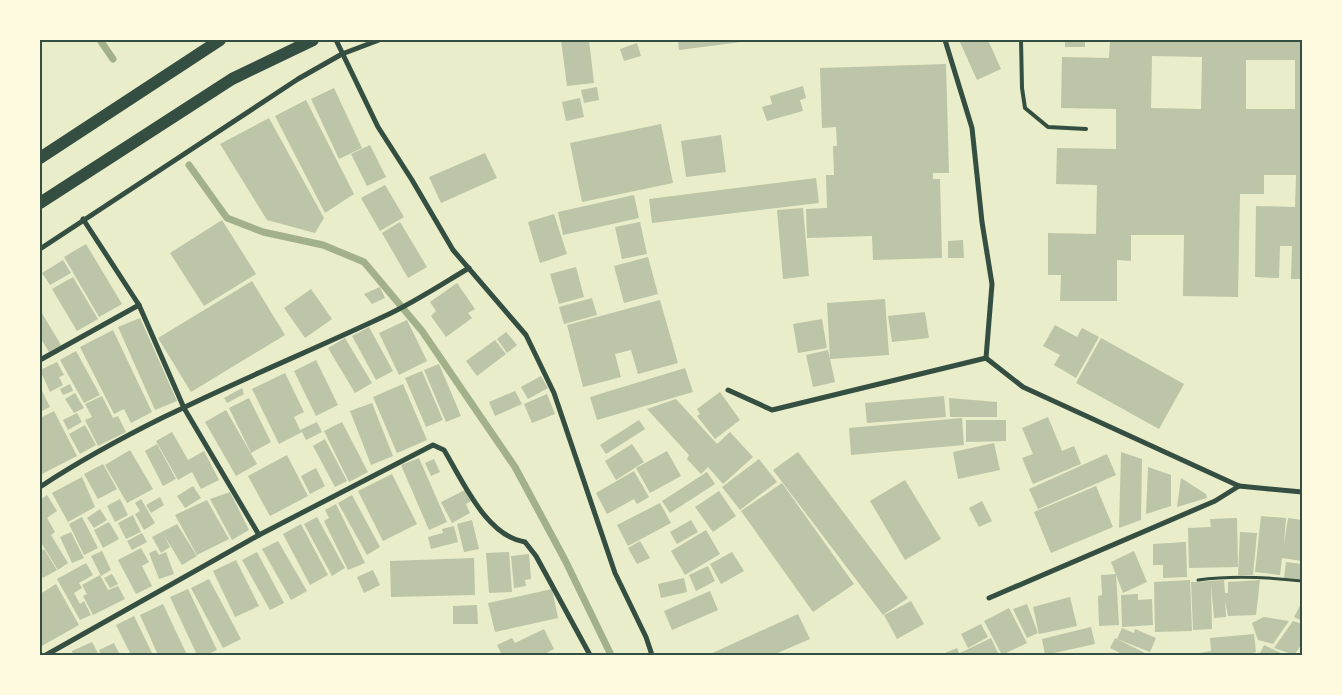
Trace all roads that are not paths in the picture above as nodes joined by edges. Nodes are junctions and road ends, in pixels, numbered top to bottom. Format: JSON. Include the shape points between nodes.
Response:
{"nodes":[{"id":1,"x":220,"y":40,"type":"edge"},
{"id":2,"x":313,"y":40,"type":"edge"},
{"id":3,"x":336,"y":40,"type":"edge"},
{"id":4,"x":379,"y":40,"type":"edge"},
{"id":5,"x":945,"y":40,"type":"edge"},
{"id":6,"x":1021,"y":40,"type":"edge"},
{"id":7,"x":342,"y":54,"type":"junction"},
{"id":8,"x":1086,"y":129,"type":"dead end"},
{"id":9,"x":40,"y":158,"type":"edge"},
{"id":10,"x":40,"y":203,"type":"edge"},
{"id":11,"x":83,"y":219,"type":"junction"},
{"id":12,"x":40,"y":249,"type":"edge"},
{"id":13,"x":469,"y":268,"type":"junction"},
{"id":14,"x":139,"y":305,"type":"junction"},
{"id":15,"x":986,"y":358,"type":"junction"},
{"id":16,"x":40,"y":360,"type":"edge"},
{"id":17,"x":728,"y":390,"type":"dead end"},
{"id":18,"x":184,"y":408,"type":"junction"},
{"id":19,"x":1239,"y":486,"type":"junction"},
{"id":20,"x":40,"y":487,"type":"edge"},
{"id":21,"x":1302,"y":492,"type":"edge"},
{"id":22,"x":259,"y":535,"type":"junction"},
{"id":23,"x":989,"y":598,"type":"dead end"},
{"id":24,"x":46,"y":655,"type":"edge"},
{"id":25,"x":590,"y":655,"type":"edge"},
{"id":26,"x":652,"y":655,"type":"edge"}],
"edges":[{"from":1,"to":9,"type":"main road"},
{"from":2,"to":10,"type":"main road","via":[[232,79]]},
{"from":3,"to":7,"type":"street"},
{"from":4,"to":7,"type":"street"},
{"from":5,"to":15,"type":"street","via":[[972,128],[992,284]]},
{"from":6,"to":8,"type":"lane","via":[[1022,88],[1026,108],[1048,127]]},
{"from":7,"to":11,"type":"street","via":[[298,79]]},
{"from":7,"to":13,"type":"street","via":[[378,127],[453,250]]},
{"from":11,"to":12,"type":"street"},
{"from":11,"to":14,"type":"street"},
{"from":13,"to":18,"type":"street","via":[[388,314]]},
{"from":13,"to":26,"type":"street","via":[[526,335],[554,393],[616,573]]},
{"from":14,"to":16,"type":"street"},
{"from":14,"to":18,"type":"street"},
{"from":15,"to":17,"type":"street","via":[[772,410]]},
{"from":15,"to":19,"type":"street","via":[[1023,387]]},
{"from":18,"to":20,"type":"street","via":[[76,463]]},
{"from":18,"to":22,"type":"street"},
{"from":19,"to":21,"type":"street"},
{"from":19,"to":23,"type":"street","via":[[1215,501]]},
{"from":22,"to":24,"type":"street"},
{"from":22,"to":25,"type":"street","via":[[433,445],[444,450],[490,524],[512,540],[525,542],[536,556]]}]}
